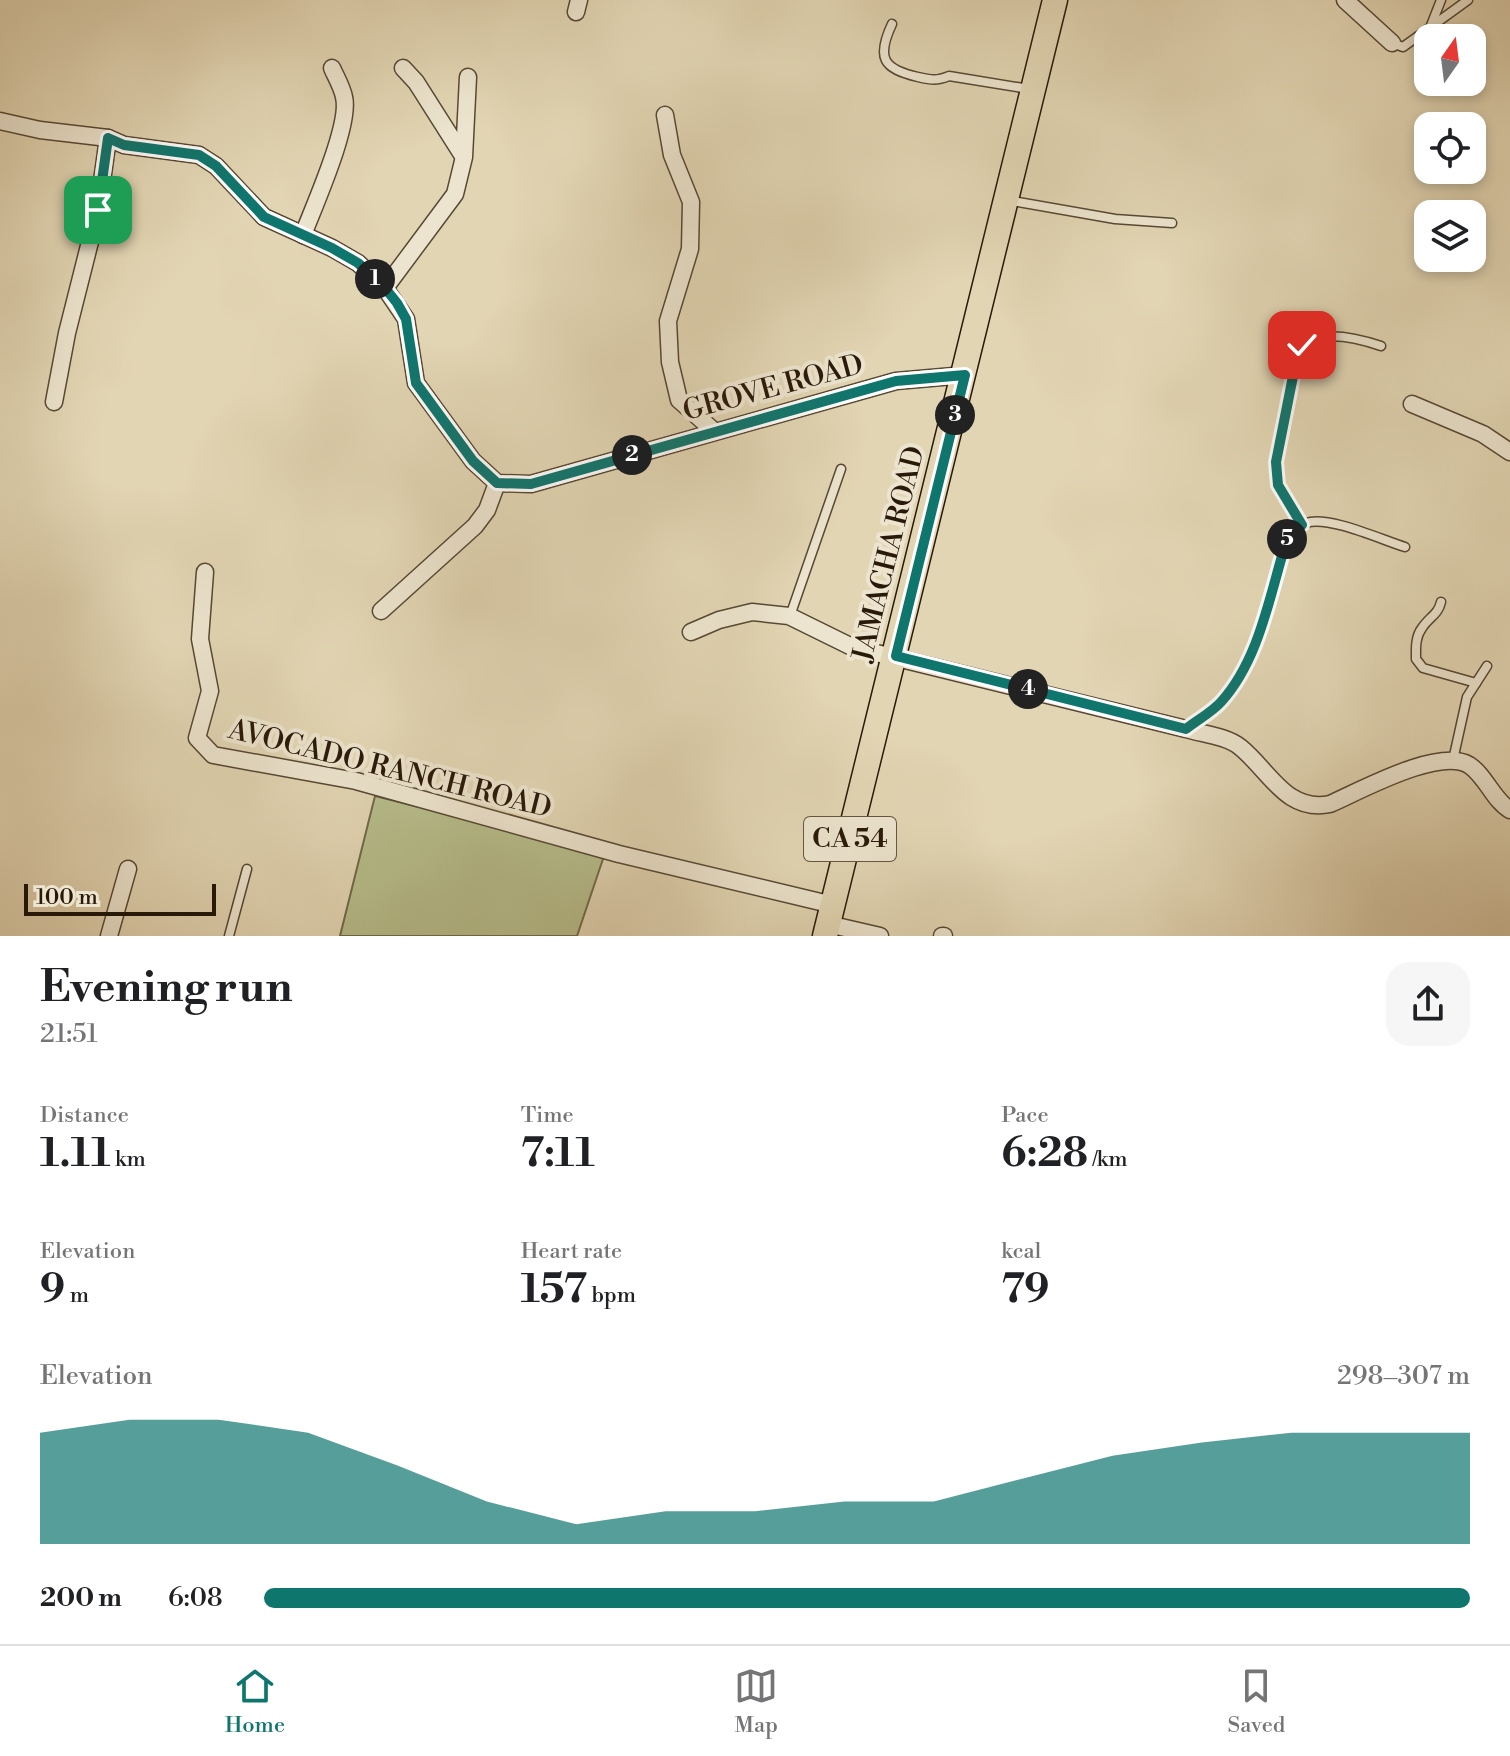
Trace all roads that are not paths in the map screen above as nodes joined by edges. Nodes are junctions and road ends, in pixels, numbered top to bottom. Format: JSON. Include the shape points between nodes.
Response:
{"nodes":[{"id":1,"x":1055,"y":0,"type":"edge"},
{"id":2,"x":1345,"y":0,"type":"edge"},
{"id":3,"x":1441,"y":0,"type":"edge"},
{"id":4,"x":1468,"y":0,"type":"edge"},
{"id":5,"x":892,"y":24,"type":"dead end"},
{"id":6,"x":1432,"y":24,"type":"edge"},
{"id":7,"x":1437,"y":24,"type":"edge"},
{"id":8,"x":1414,"y":40,"type":"edge"},
{"id":9,"x":1392,"y":43,"type":"joint"},
{"id":10,"x":332,"y":68,"type":"dead end"},
{"id":11,"x":403,"y":68,"type":"dead end"},
{"id":12,"x":468,"y":77,"type":"dead end"},
{"id":13,"x":1034,"y":89,"type":"junction"},
{"id":14,"x":665,"y":115,"type":"dead end"},
{"id":15,"x":0,"y":121,"type":"edge"},
{"id":16,"x":108,"y":138,"type":"junction"},
{"id":17,"x":464,"y":157,"type":"junction"},
{"id":18,"x":1006,"y":200,"type":"junction"},
{"id":19,"x":1172,"y":223,"type":"dead end"},
{"id":20,"x":303,"y":235,"type":"junction"},
{"id":21,"x":385,"y":288,"type":"junction"},
{"id":22,"x":1381,"y":346,"type":"dead end"},
{"id":23,"x":965,"y":375,"type":"junction"},
{"id":24,"x":54,"y":402,"type":"dead end"},
{"id":25,"x":1412,"y":404,"type":"dead end"},
{"id":26,"x":714,"y":431,"type":"junction"},
{"id":27,"x":1510,"y":452,"type":"edge"},
{"id":28,"x":841,"y":469,"type":"dead end"},
{"id":29,"x":497,"y":483,"type":"junction"},
{"id":30,"x":1302,"y":525,"type":"junction"},
{"id":31,"x":1405,"y":547,"type":"dead end"},
{"id":32,"x":205,"y":572,"type":"dead end"},
{"id":33,"x":1441,"y":602,"type":"dead end"},
{"id":34,"x":381,"y":611,"type":"dead end"},
{"id":35,"x":789,"y":616,"type":"junction"},
{"id":36,"x":691,"y":632,"type":"dead end"},
{"id":37,"x":896,"y":656,"type":"junction"},
{"id":38,"x":1487,"y":666,"type":"dead end"},
{"id":39,"x":1476,"y":683,"type":"junction"},
{"id":40,"x":1186,"y":729,"type":"junction"},
{"id":41,"x":1453,"y":760,"type":"junction"},
{"id":42,"x":1510,"y":810,"type":"edge"},
{"id":43,"x":128,"y":869,"type":"dead end"},
{"id":44,"x":247,"y":869,"type":"dead end"},
{"id":45,"x":829,"y":922,"type":"edge"},
{"id":46,"x":109,"y":936,"type":"edge"},
{"id":47,"x":229,"y":936,"type":"edge"},
{"id":48,"x":880,"y":936,"type":"edge"}],
"edges":[{"from":1,"to":13,"type":"main road","name":"JAMACHA ROAD"},
{"from":2,"to":9,"type":"street"},
{"from":3,"to":6,"type":"lane"},
{"from":4,"to":7,"type":"lane"},
{"from":5,"to":13,"type":"lane","via":[[884,49],[895,72]]},
{"from":8,"to":9,"type":"lane","via":[[1403,47]]},
{"from":10,"to":20,"type":"street","via":[[345,98],[344,113]]},
{"from":11,"to":17,"type":"street"},
{"from":12,"to":17,"type":"street"},
{"from":13,"to":18,"type":"main road","name":"JAMACHA ROAD"},
{"from":14,"to":26,"type":"street","via":[[672,155],[691,202],[690,249],[668,321],[670,362],[679,400]]},
{"from":15,"to":16,"type":"street"},
{"from":16,"to":20,"type":"street","via":[[199,155],[264,217]]},
{"from":16,"to":24,"type":"street","via":[[98,210]]},
{"from":17,"to":21,"type":"street","via":[[455,194]]},
{"from":18,"to":19,"type":"lane"},
{"from":18,"to":23,"type":"main road","name":"JAMACHA ROAD","number":"CA 54"},
{"from":20,"to":21,"type":"street","via":[[358,263]]},
{"from":21,"to":29,"type":"street","via":[[406,319],[416,383],[473,461]]},
{"from":22,"to":30,"type":"lane","via":[[1357,338],[1318,338],[1298,351],[1276,462],[1278,485]]},
{"from":23,"to":26,"type":"street","name":"GROVE ROAD","via":[[896,381]]},
{"from":23,"to":37,"type":"main road","name":"JAMACHA ROAD","number":"CA 54"},
{"from":25,"to":27,"type":"street","via":[[1483,434]]},
{"from":26,"to":29,"type":"street","name":"GROVE ROAD","via":[[531,484]]},
{"from":28,"to":35,"type":"lane"},
{"from":29,"to":34,"type":"street","via":[[475,526]]},
{"from":30,"to":31,"type":"lane","via":[[1324,521]]},
{"from":30,"to":40,"type":"lane","via":[[1287,539],[1252,650],[1233,686]]},
{"from":32,"to":45,"type":"street","name":"AVOCADO RANCH ROAD","via":[[200,639],[210,691],[197,738],[213,755],[356,781],[619,854]]},
{"from":33,"to":39,"type":"lane","via":[[1421,628],[1416,659],[1423,668]]},
{"from":35,"to":36,"type":"street","via":[[752,612]]},
{"from":35,"to":37,"type":"street","via":[[852,647]]},
{"from":37,"to":40,"type":"street"},
{"from":37,"to":45,"type":"main road","name":"JAMACHA ROAD","number":"CA 54"},
{"from":38,"to":39,"type":"lane"},
{"from":39,"to":41,"type":"lane","via":[[1467,697]]},
{"from":40,"to":41,"type":"street","via":[[1237,744],[1288,797],[1318,807],[1426,763]]},
{"from":41,"to":42,"type":"street","via":[[1471,766]]},
{"from":43,"to":46,"type":"street"},
{"from":44,"to":47,"type":"lane"},
{"from":45,"to":48,"type":"street"}]}
